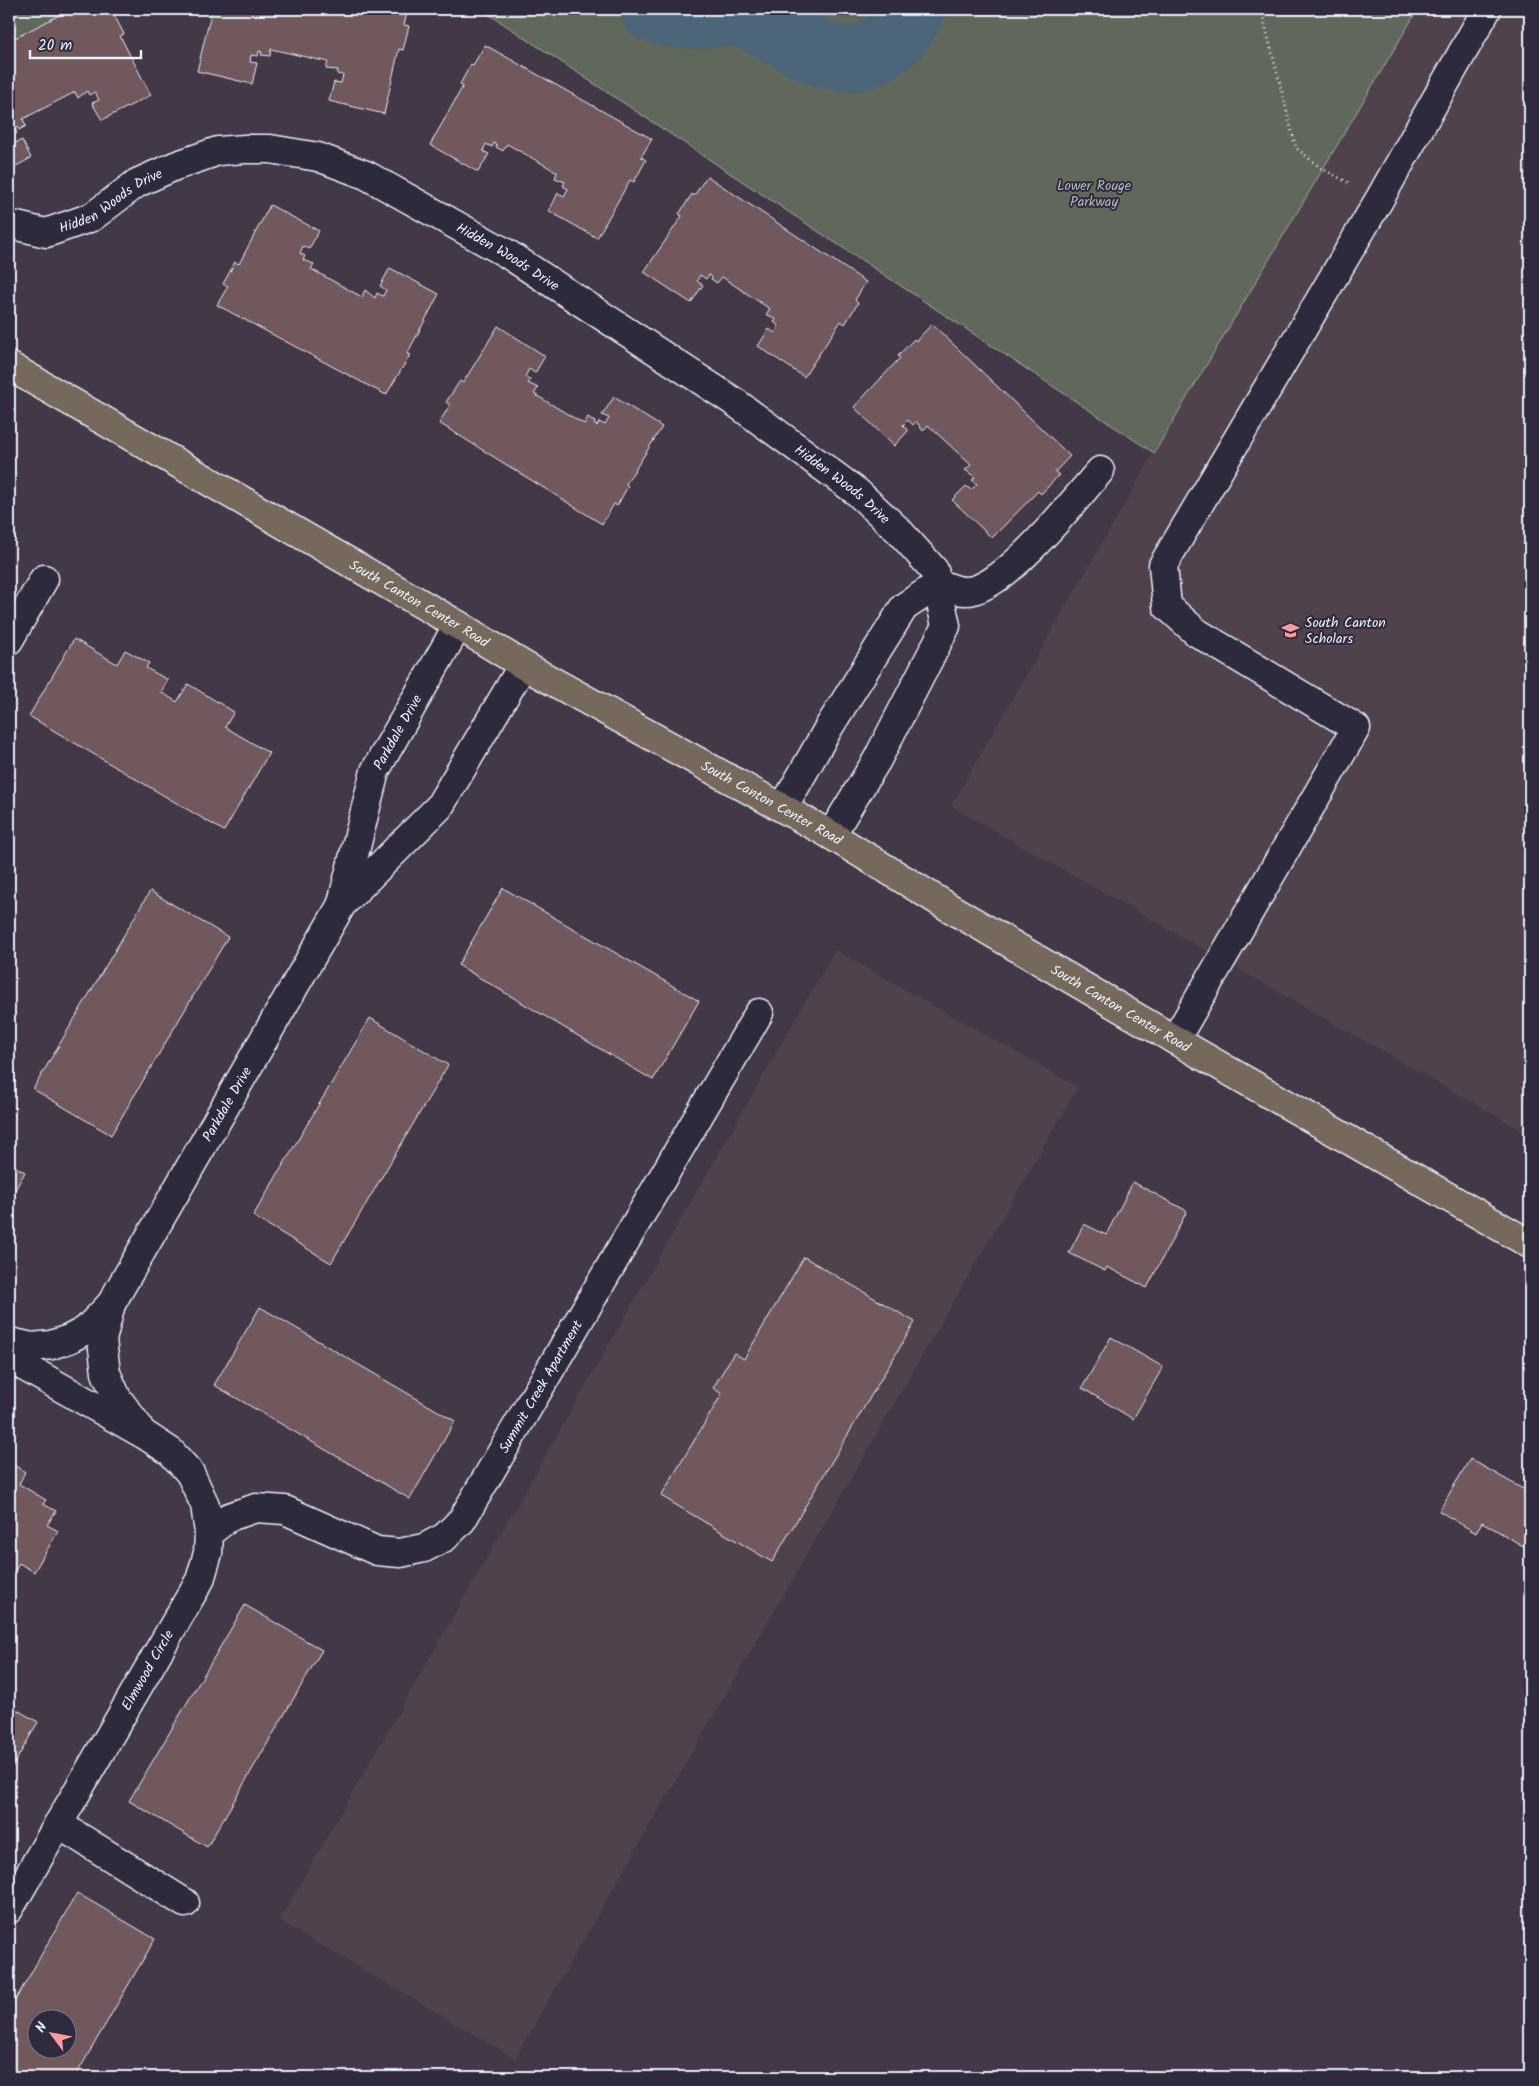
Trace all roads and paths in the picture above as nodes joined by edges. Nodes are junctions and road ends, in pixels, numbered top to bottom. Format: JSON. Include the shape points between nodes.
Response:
{"nodes":[{"id":1,"x":1261,"y":9,"type":"edge"},
{"id":2,"x":1488,"y":9,"type":"edge"},
{"id":3,"x":1379,"y":200,"type":"junction"},
{"id":4,"x":9,"y":224,"type":"edge"},
{"id":5,"x":9,"y":366,"type":"edge"},
{"id":6,"x":1100,"y":471,"type":"dead end"},
{"id":7,"x":44,"y":579,"type":"dead end"},
{"id":8,"x":939,"y":584,"type":"junction"},
{"id":9,"x":458,"y":625,"type":"junction"},
{"id":10,"x":9,"y":640,"type":"edge"},
{"id":11,"x":523,"y":665,"type":"junction"},
{"id":12,"x":783,"y":808,"type":"junction"},
{"id":13,"x":831,"y":835,"type":"junction"},
{"id":14,"x":342,"y":904,"type":"junction"},
{"id":15,"x":759,"y":1013,"type":"dead end"},
{"id":16,"x":1175,"y":1040,"type":"junction"},
{"id":17,"x":1530,"y":1244,"type":"edge"},
{"id":18,"x":110,"y":1304,"type":"junction"},
{"id":19,"x":9,"y":1342,"type":"edge"},
{"id":20,"x":9,"y":1358,"type":"edge"},
{"id":21,"x":145,"y":1435,"type":"junction"},
{"id":22,"x":209,"y":1533,"type":"junction"},
{"id":23,"x":58,"y":1824,"type":"junction"},
{"id":24,"x":185,"y":1903,"type":"dead end"},
{"id":25,"x":9,"y":1909,"type":"edge"}],
"edges":[{"from":1,"to":3,"type":"path","via":[[1296,148],[1321,168]]},
{"from":2,"to":3,"type":"street"},
{"from":3,"to":16,"type":"street","via":[[1163,565],[1167,606],[1196,632],[1356,728]]},
{"from":4,"to":8,"type":"street","name":"Hidden Woods Drive","via":[[46,233],[92,217],[137,183],[218,151],[270,149],[318,157],[366,175],[506,253],[736,403],[857,492],[934,570]]},
{"from":5,"to":9,"type":"main road","name":"South Canton Center Road"},
{"from":6,"to":8,"type":"street","via":[[1016,564],[985,587],[964,591]]},
{"from":7,"to":10,"type":"street"},
{"from":8,"to":12,"type":"street","via":[[904,607]]},
{"from":8,"to":13,"type":"street","name":"Hidden Woods Drive","via":[[946,626],[877,760]]},
{"from":9,"to":11,"type":"main road","name":"South Canton Center Road"},
{"from":9,"to":14,"type":"street","name":"Parkdale Drive","via":[[375,771]]},
{"from":11,"to":12,"type":"main road","name":"South Canton Center Road"},
{"from":11,"to":14,"type":"street","name":"Parkdale Drive","via":[[439,807]]},
{"from":12,"to":13,"type":"main road","name":"South Canton Center Road"},
{"from":13,"to":16,"type":"main road","name":"South Canton Center Road"},
{"from":14,"to":18,"type":"street","name":"Parkdale Drive"},
{"from":15,"to":22,"type":"street","name":"Summit Creek Apartment","via":[[462,1520],[445,1538],[424,1548],[400,1553],[376,1551],[285,1510],[256,1508],[229,1517]]},
{"from":16,"to":17,"type":"main road","name":"South Canton Center Road"},
{"from":18,"to":19,"type":"street","via":[[86,1330],[70,1340],[32,1347]]},
{"from":18,"to":21,"type":"street","name":"Elmwood Circle","via":[[102,1340],[106,1373],[117,1398]]},
{"from":20,"to":21,"type":"street","name":"Elmwood Circle"},
{"from":21,"to":22,"type":"street","name":"Elmwood Circle","via":[[171,1452],[190,1473],[205,1505]]},
{"from":22,"to":23,"type":"street","name":"Elmwood Circle","via":[[208,1553],[200,1580]]},
{"from":23,"to":24,"type":"street"},
{"from":23,"to":25,"type":"street","name":"Elmwood Circle"}]}
